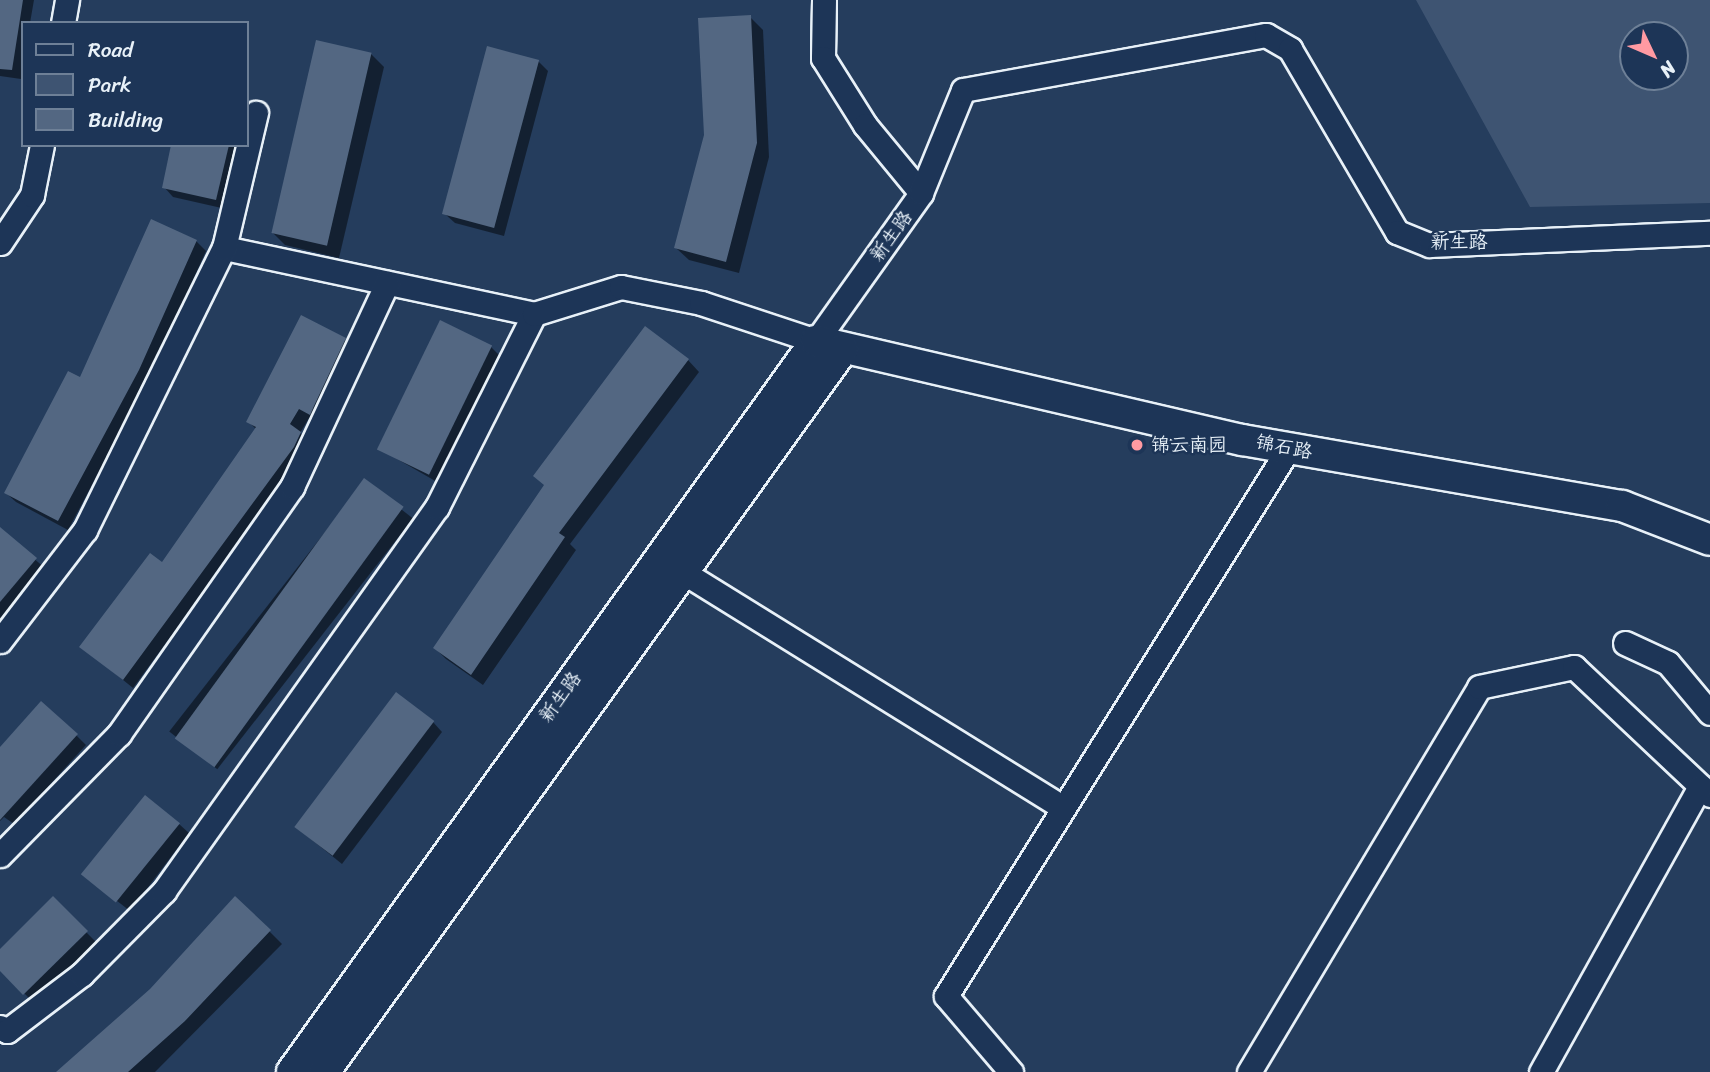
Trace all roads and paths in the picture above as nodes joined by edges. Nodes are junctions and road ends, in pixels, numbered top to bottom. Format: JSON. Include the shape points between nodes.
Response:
{"nodes":[{"id":1,"x":67,"y":0,"type":"edge"},
{"id":2,"x":824,"y":0,"type":"edge"},
{"id":3,"x":63,"y":21,"type":"edge"},
{"id":4,"x":256,"y":113,"type":"dead end"},
{"id":5,"x":42,"y":147,"type":"edge"},
{"id":6,"x":248,"y":147,"type":"edge"},
{"id":7,"x":248,"y":147,"type":"edge"},
{"id":8,"x":921,"y":193,"type":"junction"},
{"id":9,"x":1708,"y":234,"type":"edge"},
{"id":10,"x":0,"y":243,"type":"edge"},
{"id":11,"x":224,"y":248,"type":"junction"},
{"id":12,"x":387,"y":283,"type":"junction"},
{"id":13,"x":534,"y":314,"type":"junction"},
{"id":14,"x":830,"y":345,"type":"junction"},
{"id":15,"x":1289,"y":448,"type":"junction"},
{"id":16,"x":1710,"y":540,"type":"edge"},
{"id":17,"x":683,"y":572,"type":"junction"},
{"id":18,"x":0,"y":641,"type":"edge"},
{"id":19,"x":1625,"y":643,"type":"dead end"},
{"id":20,"x":1710,"y":713,"type":"edge"},
{"id":21,"x":1705,"y":790,"type":"edge"},
{"id":22,"x":1063,"y":808,"type":"junction"},
{"id":23,"x":0,"y":855,"type":"edge"},
{"id":24,"x":0,"y":1027,"type":"edge"},
{"id":25,"x":292,"y":1072,"type":"edge"},
{"id":26,"x":324,"y":1072,"type":"edge"},
{"id":27,"x":1011,"y":1072,"type":"edge"},
{"id":28,"x":1249,"y":1072,"type":"edge"},
{"id":29,"x":1541,"y":1072,"type":"edge"}],
"edges":[{"from":1,"to":3,"type":"street"},
{"from":2,"to":8,"type":"street","via":[[823,58],[864,125]]},
{"from":4,"to":6,"type":"street"},
{"from":5,"to":10,"type":"street","via":[[32,195]]},
{"from":7,"to":11,"type":"street"},
{"from":8,"to":9,"type":"street","name":"新生路","via":[[963,90],[1266,35],[1290,48],[1397,232],[1430,245]]},
{"from":8,"to":14,"type":"street","name":"新生路"},
{"from":11,"to":12,"type":"street"},
{"from":11,"to":18,"type":"street","via":[[85,530]]},
{"from":12,"to":13,"type":"street"},
{"from":12,"to":23,"type":"street","via":[[292,487],[118,734]]},
{"from":13,"to":14,"type":"street","via":[[621,287],[701,303]]},
{"from":13,"to":24,"type":"street","via":[[437,507],[164,891],[82,974],[7,1031]]},
{"from":14,"to":15,"type":"street","name":"锦石路"},
{"from":14,"to":17,"type":"street","name":"新生路"},
{"from":14,"to":25,"type":"street","name":"新生路"},
{"from":15,"to":16,"type":"street","name":"锦石路","via":[[1622,506]]},
{"from":15,"to":22,"type":"street"},
{"from":17,"to":22,"type":"street"},
{"from":17,"to":26,"type":"street","name":"新生路"},
{"from":19,"to":20,"type":"street","via":[[1668,663]]},
{"from":21,"to":28,"type":"street","via":[[1574,667],[1479,687]]},
{"from":21,"to":29,"type":"street"},
{"from":22,"to":27,"type":"street","via":[[946,996]]}]}
